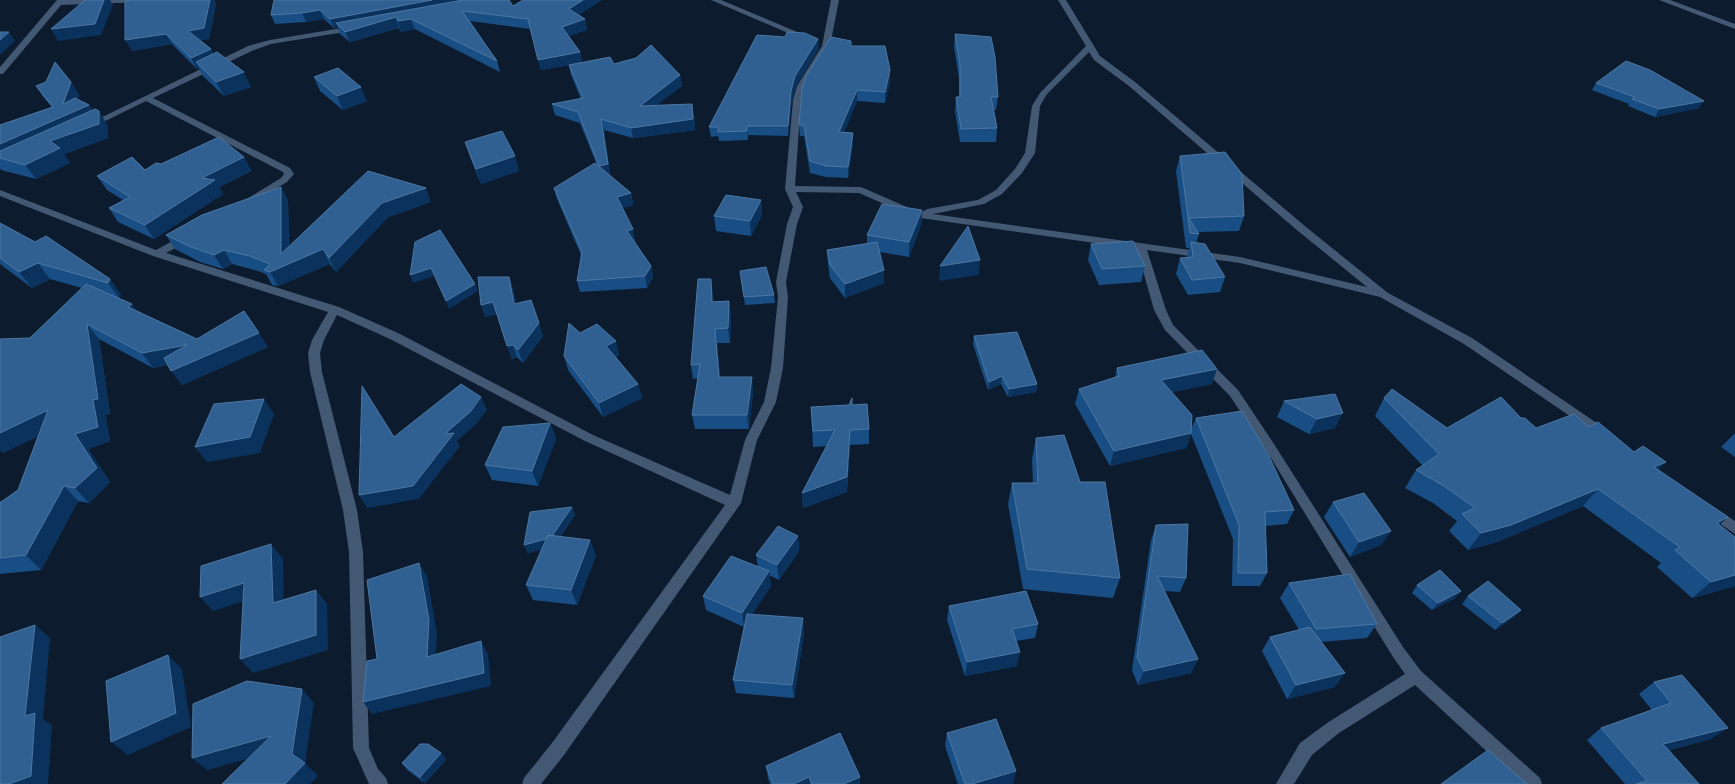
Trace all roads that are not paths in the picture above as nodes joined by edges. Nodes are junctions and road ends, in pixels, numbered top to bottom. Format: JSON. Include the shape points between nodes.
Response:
{"nodes":[{"id":1,"x":144,"y":0,"type":"edge"},
{"id":2,"x":716,"y":0,"type":"edge"},
{"id":3,"x":835,"y":0,"type":"edge"},
{"id":4,"x":1062,"y":0,"type":"edge"},
{"id":5,"x":1662,"y":0,"type":"edge"},
{"id":6,"x":59,"y":2,"type":"edge"},
{"id":7,"x":364,"y":27,"type":"edge"},
{"id":8,"x":1735,"y":27,"type":"edge"},
{"id":9,"x":826,"y":46,"type":"junction"},
{"id":10,"x":1090,"y":47,"type":"junction"},
{"id":11,"x":0,"y":72,"type":"edge"},
{"id":12,"x":146,"y":98,"type":"junction"},
{"id":13,"x":83,"y":129,"type":"edge"},
{"id":14,"x":790,"y":189,"type":"junction"},
{"id":15,"x":0,"y":193,"type":"edge"},
{"id":16,"x":238,"y":207,"type":"edge"},
{"id":17,"x":914,"y":214,"type":"junction"},
{"id":18,"x":198,"y":231,"type":"edge"},
{"id":19,"x":1142,"y":246,"type":"junction"},
{"id":20,"x":157,"y":254,"type":"junction"},
{"id":21,"x":1384,"y":295,"type":"junction"},
{"id":22,"x":335,"y":310,"type":"junction"},
{"id":23,"x":1613,"y":441,"type":"edge"},
{"id":24,"x":734,"y":503,"type":"junction"},
{"id":25,"x":1703,"y":505,"type":"edge"},
{"id":26,"x":1735,"y":528,"type":"edge"},
{"id":27,"x":1416,"y":676,"type":"junction"},
{"id":28,"x":380,"y":784,"type":"edge"},
{"id":29,"x":530,"y":784,"type":"edge"},
{"id":30,"x":1284,"y":784,"type":"edge"},
{"id":31,"x":1534,"y":784,"type":"edge"}],
"edges":[{"from":1,"to":6,"type":"street"},
{"from":2,"to":9,"type":"street"},
{"from":3,"to":9,"type":"street"},
{"from":4,"to":10,"type":"street"},
{"from":5,"to":8,"type":"street"},
{"from":6,"to":11,"type":"street"},
{"from":7,"to":12,"type":"street","via":[[270,42],[251,48]]},
{"from":9,"to":14,"type":"street","via":[[799,93]]},
{"from":10,"to":17,"type":"street","via":[[1044,93],[1036,106],[1030,153],[1020,171],[999,192],[981,202]]},
{"from":10,"to":21,"type":"street","via":[[1097,58]]},
{"from":12,"to":13,"type":"street"},
{"from":12,"to":16,"type":"street","via":[[287,170],[289,174],[284,180]]},
{"from":14,"to":17,"type":"street","via":[[861,190]]},
{"from":14,"to":24,"type":"street","via":[[798,207],[792,224],[781,282],[783,297],[777,368],[770,402],[751,440]]},
{"from":15,"to":20,"type":"street"},
{"from":17,"to":19,"type":"street"},
{"from":18,"to":20,"type":"street"},
{"from":19,"to":21,"type":"street","via":[[1240,260]]},
{"from":19,"to":27,"type":"street","via":[[1160,310],[1169,327],[1234,393],[1270,446],[1398,652]]},
{"from":20,"to":22,"type":"street"},
{"from":21,"to":23,"type":"street","via":[[1468,341]]},
{"from":22,"to":24,"type":"street","via":[[394,336],[589,438]]},
{"from":22,"to":28,"type":"street","via":[[318,340],[314,353],[316,372],[350,510],[356,552],[361,748],[372,775]]},
{"from":24,"to":29,"type":"street","via":[[558,749]]},
{"from":25,"to":26,"type":"street"},
{"from":27,"to":30,"type":"street","via":[[1333,728],[1306,749]]},
{"from":27,"to":31,"type":"street"}]}
